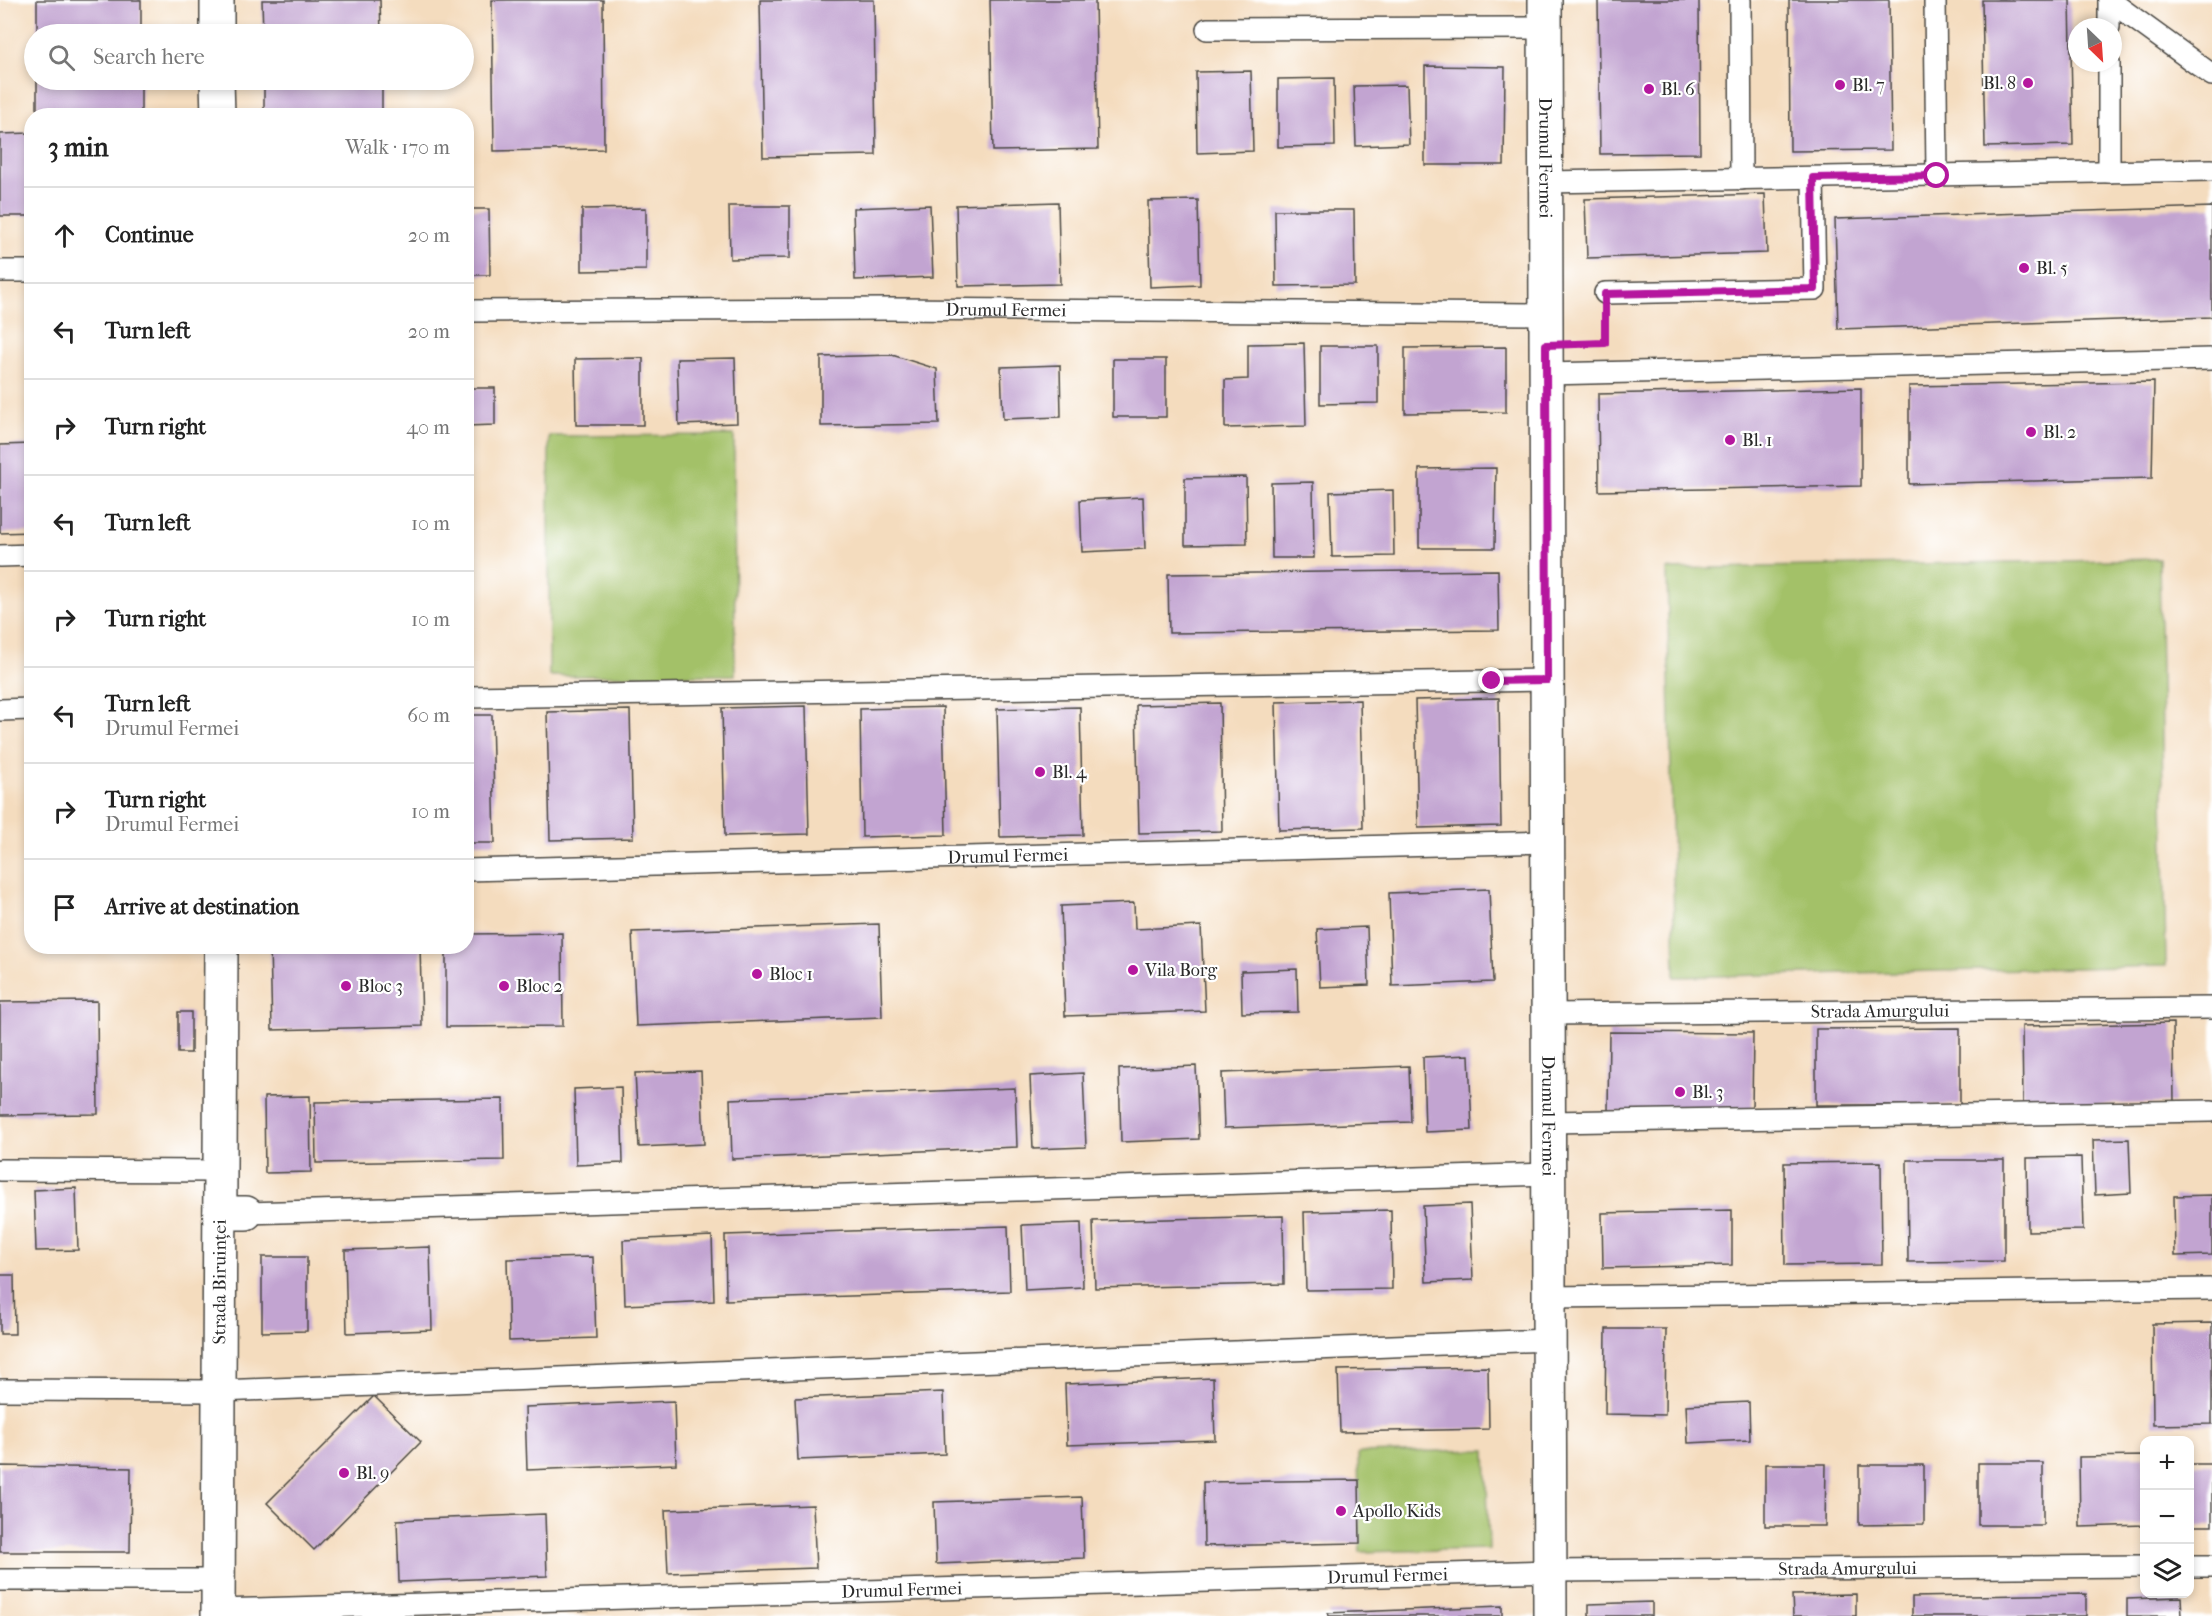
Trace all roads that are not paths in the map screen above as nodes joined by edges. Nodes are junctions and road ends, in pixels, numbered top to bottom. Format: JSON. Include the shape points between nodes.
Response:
{"nodes":[{"id":1,"x":217,"y":0,"type":"edge"},
{"id":2,"x":1740,"y":0,"type":"edge"},
{"id":3,"x":1935,"y":0,"type":"edge"},
{"id":4,"x":2109,"y":0,"type":"edge"},
{"id":5,"x":1546,"y":14,"type":"edge"},
{"id":6,"x":2109,"y":18,"type":"edge"},
{"id":7,"x":217,"y":24,"type":"edge"},
{"id":8,"x":1207,"y":29,"type":"dead end"},
{"id":9,"x":2109,"y":72,"type":"edge"},
{"id":10,"x":2212,"y":75,"type":"edge"},
{"id":11,"x":218,"y":90,"type":"edge"},
{"id":12,"x":218,"y":108,"type":"edge"},
{"id":13,"x":2212,"y":170,"type":"edge"},
{"id":14,"x":2109,"y":172,"type":"junction"},
{"id":15,"x":1937,"y":176,"type":"junction"},
{"id":16,"x":1813,"y":178,"type":"junction"},
{"id":17,"x":1741,"y":179,"type":"junction"},
{"id":18,"x":1546,"y":182,"type":"junction"},
{"id":19,"x":0,"y":271,"type":"edge"},
{"id":20,"x":24,"y":271,"type":"edge"},
{"id":21,"x":1605,"y":294,"type":"road end"},
{"id":22,"x":474,"y":311,"type":"edge"},
{"id":23,"x":1546,"y":344,"type":"junction"},
{"id":24,"x":2212,"y":359,"type":"edge"},
{"id":25,"x":24,"y":555,"type":"edge"},
{"id":26,"x":0,"y":556,"type":"edge"},
{"id":27,"x":1547,"y":680,"type":"junction"},
{"id":28,"x":474,"y":697,"type":"edge"},
{"id":29,"x":24,"y":709,"type":"edge"},
{"id":30,"x":0,"y":710,"type":"edge"},
{"id":31,"x":1548,"y":842,"type":"junction"},
{"id":32,"x":474,"y":870,"type":"edge"},
{"id":33,"x":221,"y":954,"type":"edge"},
{"id":34,"x":2212,"y":1008,"type":"edge"},
{"id":35,"x":1548,"y":1014,"type":"junction"},
{"id":36,"x":2212,"y":1111,"type":"edge"},
{"id":37,"x":1549,"y":1122,"type":"junction"},
{"id":38,"x":0,"y":1170,"type":"edge"},
{"id":39,"x":220,"y":1171,"type":"junction"},
{"id":40,"x":1549,"y":1174,"type":"junction"},
{"id":41,"x":233,"y":1213,"type":"junction"},
{"id":42,"x":2212,"y":1289,"type":"edge"},
{"id":43,"x":1549,"y":1297,"type":"junction"},
{"id":44,"x":1549,"y":1340,"type":"junction"},
{"id":45,"x":0,"y":1390,"type":"edge"},
{"id":46,"x":220,"y":1390,"type":"junction"},
{"id":47,"x":2140,"y":1566,"type":"edge"},
{"id":48,"x":2194,"y":1566,"type":"edge"},
{"id":49,"x":2212,"y":1566,"type":"edge"},
{"id":50,"x":1550,"y":1571,"type":"junction"},
{"id":51,"x":0,"y":1580,"type":"edge"},
{"id":52,"x":218,"y":1602,"type":"edge"},
{"id":53,"x":1550,"y":1616,"type":"edge"}],
"edges":[{"from":1,"to":7,"type":"street"},
{"from":2,"to":17,"type":"lane"},
{"from":3,"to":15,"type":"lane"},
{"from":4,"to":6,"type":"lane"},
{"from":4,"to":10,"type":"lane"},
{"from":5,"to":8,"type":"lane"},
{"from":5,"to":18,"type":"street","name":"Drumul Fermei"},
{"from":9,"to":14,"type":"lane"},
{"from":11,"to":12,"type":"street"},
{"from":13,"to":14,"type":"lane"},
{"from":14,"to":15,"type":"lane"},
{"from":15,"to":16,"type":"lane"},
{"from":16,"to":17,"type":"lane"},
{"from":16,"to":21,"type":"lane","via":[[1815,289]]},
{"from":17,"to":18,"type":"lane"},
{"from":18,"to":23,"type":"street","name":"Drumul Fermei"},
{"from":19,"to":20,"type":"lane"},
{"from":22,"to":23,"type":"lane","name":"Drumul Fermei","via":[[889,309]]},
{"from":23,"to":24,"type":"lane"},
{"from":23,"to":27,"type":"street","name":"Drumul Fermei"},
{"from":25,"to":26,"type":"lane"},
{"from":27,"to":28,"type":"lane"},
{"from":27,"to":31,"type":"street","name":"Drumul Fermei"},
{"from":29,"to":30,"type":"lane"},
{"from":31,"to":32,"type":"lane","name":"Drumul Fermei"},
{"from":31,"to":35,"type":"street","name":"Drumul Fermei"},
{"from":33,"to":39,"type":"street","name":"Strada Biruinței"},
{"from":34,"to":35,"type":"lane","name":"Strada Amurgului"},
{"from":35,"to":37,"type":"street","name":"Drumul Fermei"},
{"from":36,"to":37,"type":"lane"},
{"from":37,"to":40,"type":"street","name":"Drumul Fermei"},
{"from":38,"to":39,"type":"lane"},
{"from":39,"to":41,"type":"street","name":"Strada Biruinței"},
{"from":40,"to":41,"type":"lane"},
{"from":40,"to":43,"type":"street","name":"Drumul Fermei"},
{"from":41,"to":46,"type":"street","name":"Strada Biruinței"},
{"from":42,"to":43,"type":"lane"},
{"from":43,"to":44,"type":"street","name":"Drumul Fermei"},
{"from":44,"to":46,"type":"lane"},
{"from":44,"to":50,"type":"street","name":"Drumul Fermei"},
{"from":45,"to":46,"type":"lane"},
{"from":46,"to":52,"type":"street","name":"Strada Biruinței"},
{"from":47,"to":50,"type":"lane","name":"Strada Amurgului"},
{"from":48,"to":49,"type":"lane"},
{"from":50,"to":52,"type":"lane","name":"Drumul Fermei"},
{"from":50,"to":53,"type":"street","name":"Drumul Fermei"},
{"from":51,"to":52,"type":"lane","name":"Drumul Fermei"}]}
